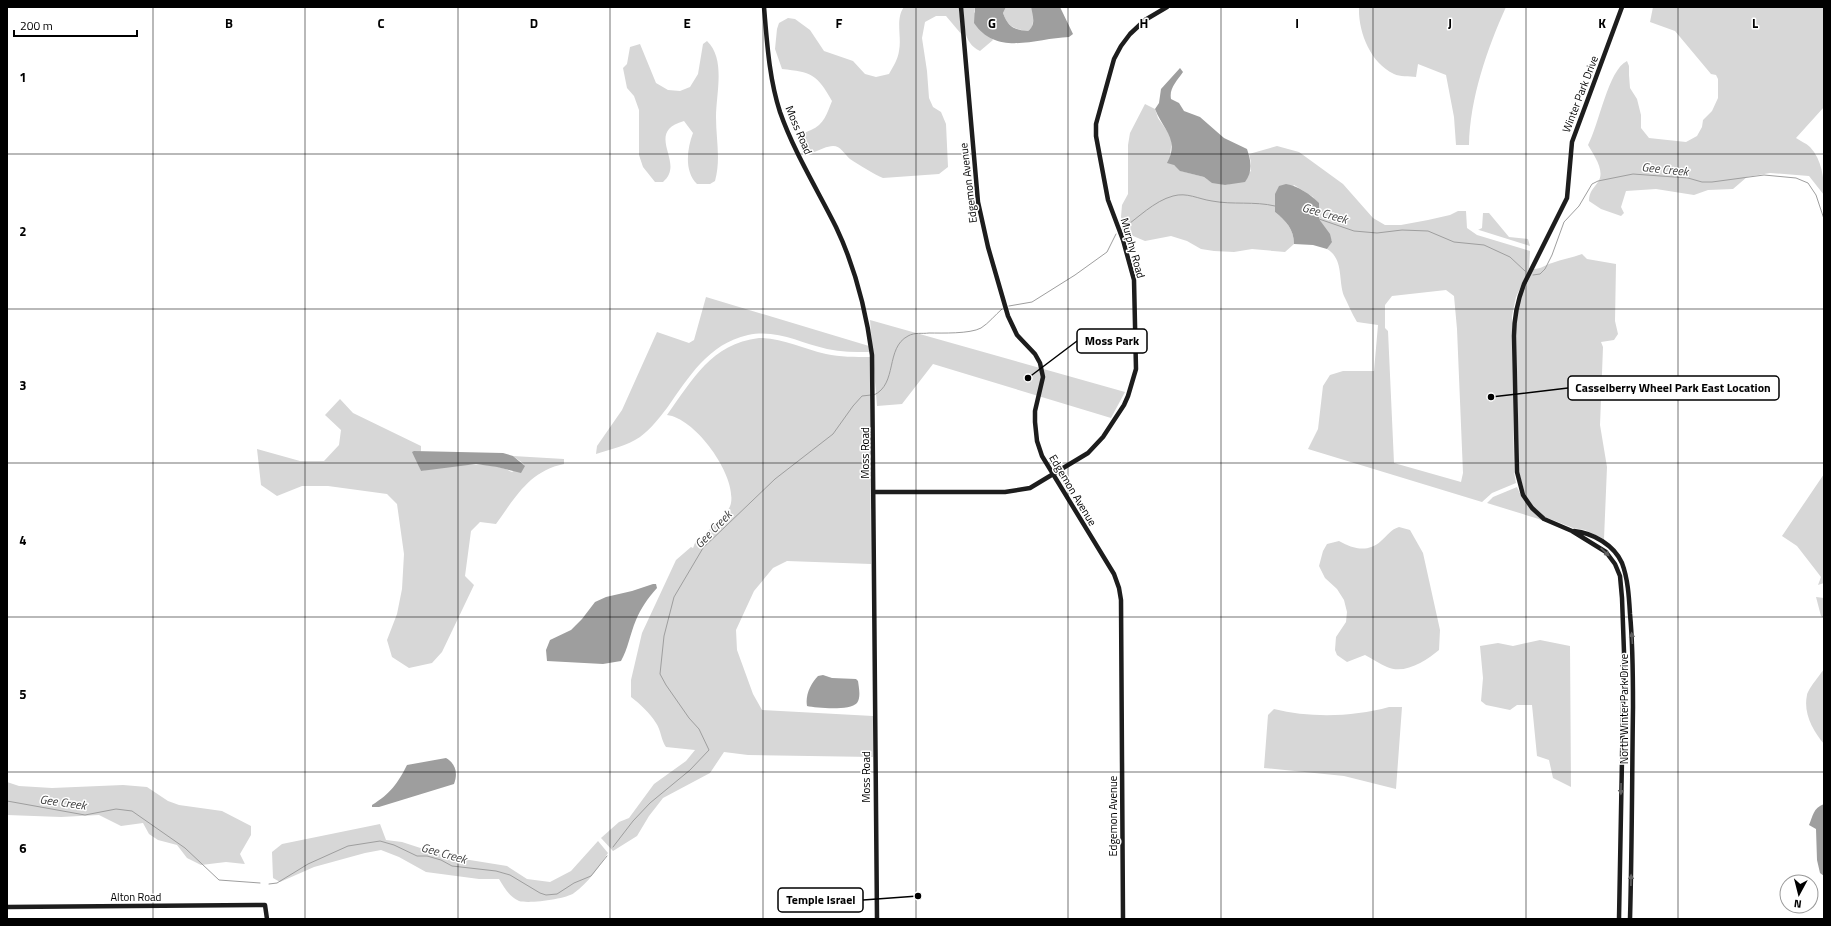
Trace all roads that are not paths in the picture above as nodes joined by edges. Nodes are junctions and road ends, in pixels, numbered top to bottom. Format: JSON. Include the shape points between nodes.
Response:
{"nodes":[{"id":1,"x":764,"y":7,"type":"edge"},
{"id":2,"x":961,"y":7,"type":"edge"},
{"id":3,"x":1167,"y":7,"type":"edge"},
{"id":4,"x":1622,"y":7,"type":"edge"},
{"id":5,"x":1569,"y":190,"type":"joint"},
{"id":6,"x":1053,"y":476,"type":"junction"},
{"id":7,"x":874,"y":492,"type":"junction"},
{"id":8,"x":1572,"y":531,"type":"junction"},
{"id":9,"x":7,"y":907,"type":"edge"},
{"id":10,"x":267,"y":919,"type":"edge"},
{"id":11,"x":876,"y":919,"type":"edge"},
{"id":12,"x":1123,"y":919,"type":"edge"},
{"id":13,"x":1619,"y":919,"type":"edge"},
{"id":14,"x":1630,"y":919,"type":"edge"}],
"edges":[{"from":1,"to":7,"type":"street","name":"Moss Road","via":[[770,68],[780,112],[841,239],[859,287],[870,339]]},
{"from":2,"to":6,"type":"street","name":"Edgemon Avenue","via":[[980,215],[1008,316],[1017,335],[1040,363],[1043,378],[1035,411],[1035,432],[1042,456]]},
{"from":3,"to":6,"type":"street","name":"Murphy Road","via":[[1145,20],[1120,46],[1096,124],[1108,200],[1134,280],[1136,359],[1133,383],[1124,405],[1103,438],[1088,453]]},
{"from":4,"to":5,"type":"street","name":"Winter Park Drive","via":[[1572,142]]},
{"from":5,"to":8,"type":"street","name":"North Winter Park Drive","via":[[1561,213],[1518,298],[1514,316],[1514,336],[1516,472],[1519,486],[1532,508],[1544,519]]},
{"from":6,"to":7,"type":"street","name":"Murphy Road","via":[[1030,488],[1012,491]]},
{"from":6,"to":12,"type":"street","name":"Edgemon Avenue","via":[[1107,563],[1119,588],[1121,600]]},
{"from":7,"to":11,"type":"street","name":"Moss Road"},
{"from":8,"to":13,"type":"street","name":"North Winter Park Drive","one_way":true,"via":[[1606,552],[1620,576],[1624,652]]},
{"from":14,"to":8,"type":"street","name":"North Winter Park Drive","one_way":true,"via":[[1633,649],[1626,574],[1621,562],[1598,538],[1584,532]]},
{"from":9,"to":10,"type":"street","name":"Alton Road","via":[[266,905]]}]}
